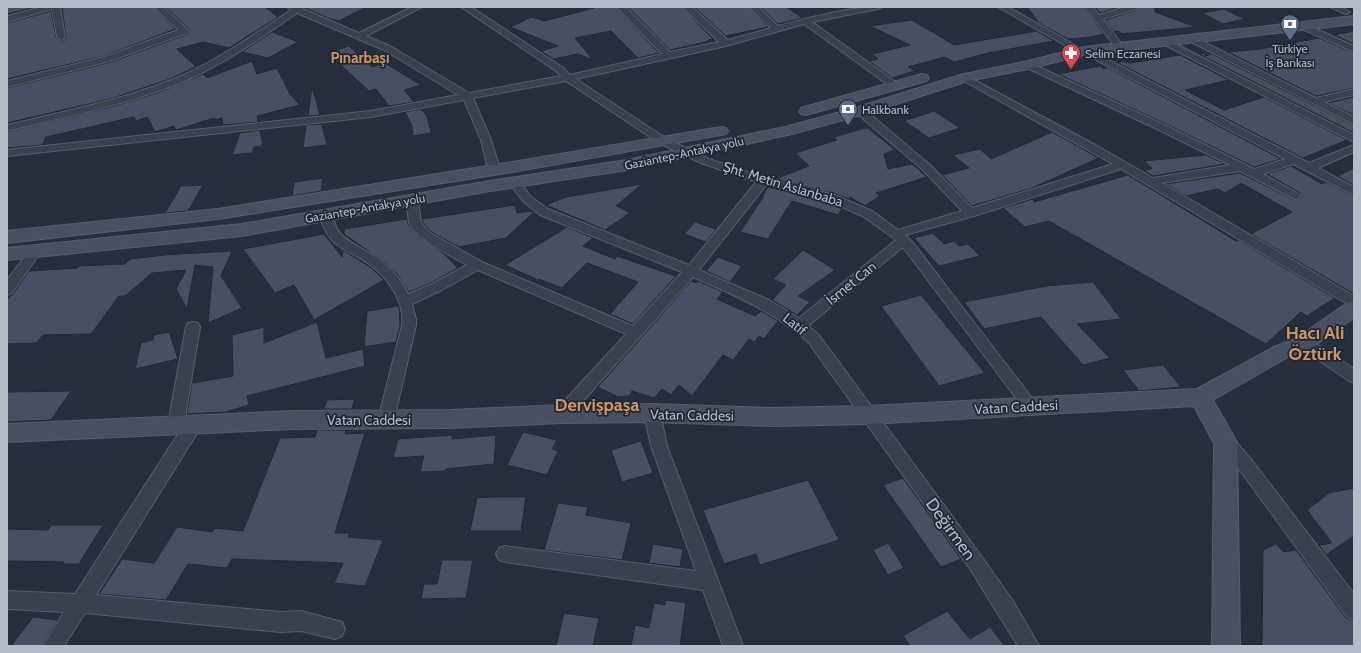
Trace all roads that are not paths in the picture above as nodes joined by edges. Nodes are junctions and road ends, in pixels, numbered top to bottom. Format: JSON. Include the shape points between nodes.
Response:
{"nodes":[{"id":1,"x":51,"y":7,"type":"edge"},
{"id":2,"x":56,"y":7,"type":"edge"},
{"id":3,"x":158,"y":7,"type":"edge"},
{"id":4,"x":418,"y":7,"type":"edge"},
{"id":5,"x":621,"y":7,"type":"edge"},
{"id":6,"x":687,"y":7,"type":"edge"},
{"id":7,"x":753,"y":7,"type":"edge"},
{"id":8,"x":878,"y":7,"type":"edge"},
{"id":9,"x":1002,"y":7,"type":"edge"},
{"id":10,"x":1089,"y":7,"type":"edge"},
{"id":11,"x":1134,"y":7,"type":"edge"},
{"id":12,"x":1334,"y":7,"type":"edge"},
{"id":13,"x":40,"y":8,"type":"edge"},
{"id":14,"x":295,"y":8,"type":"edge"},
{"id":15,"x":473,"y":9,"type":"edge"},
{"id":16,"x":1351,"y":14,"type":"edge"},
{"id":17,"x":1098,"y":18,"type":"junction"},
{"id":18,"x":7,"y":19,"type":"edge"},
{"id":19,"x":805,"y":21,"type":"junction"},
{"id":20,"x":1303,"y":26,"type":"junction"},
{"id":21,"x":777,"y":29,"type":"junction"},
{"id":22,"x":359,"y":36,"type":"junction"},
{"id":23,"x":61,"y":37,"type":"dead end"},
{"id":24,"x":1190,"y":38,"type":"junction"},
{"id":25,"x":1116,"y":42,"type":"junction"},
{"id":26,"x":1166,"y":42,"type":"junction"},
{"id":27,"x":726,"y":43,"type":"junction"},
{"id":28,"x":1079,"y":49,"type":"junction"},
{"id":29,"x":1354,"y":49,"type":"edge"},
{"id":30,"x":668,"y":55,"type":"junction"},
{"id":31,"x":1028,"y":65,"type":"junction"},
{"id":32,"x":568,"y":78,"type":"junction"},
{"id":33,"x":965,"y":78,"type":"junction"},
{"id":34,"x":7,"y":84,"type":"edge"},
{"id":35,"x":894,"y":85,"type":"junction"},
{"id":36,"x":1354,"y":92,"type":"edge"},
{"id":37,"x":468,"y":97,"type":"junction"},
{"id":38,"x":1316,"y":101,"type":"junction"},
{"id":39,"x":860,"y":111,"type":"junction"},
{"id":40,"x":1354,"y":121,"type":"edge"},
{"id":41,"x":7,"y":128,"type":"edge"},
{"id":42,"x":1354,"y":139,"type":"edge"},
{"id":43,"x":663,"y":141,"type":"junction"},
{"id":44,"x":1354,"y":148,"type":"edge"},
{"id":45,"x":687,"y":152,"type":"junction"},
{"id":46,"x":7,"y":153,"type":"edge"},
{"id":47,"x":1293,"y":160,"type":"junction"},
{"id":48,"x":1122,"y":166,"type":"junction"},
{"id":49,"x":1242,"y":166,"type":"junction"},
{"id":50,"x":1308,"y":168,"type":"junction"},
{"id":51,"x":494,"y":170,"type":"junction"},
{"id":52,"x":1254,"y":172,"type":"junction"},
{"id":53,"x":763,"y":181,"type":"junction"},
{"id":54,"x":1150,"y":182,"type":"junction"},
{"id":55,"x":515,"y":183,"type":"junction"},
{"id":56,"x":1354,"y":192,"type":"edge"},
{"id":57,"x":1295,"y":196,"type":"dead end"},
{"id":58,"x":412,"y":200,"type":"junction"},
{"id":59,"x":970,"y":213,"type":"junction"},
{"id":60,"x":326,"y":215,"type":"junction"},
{"id":61,"x":7,"y":237,"type":"edge"},
{"id":62,"x":900,"y":237,"type":"junction"},
{"id":63,"x":36,"y":250,"type":"junction"},
{"id":64,"x":7,"y":254,"type":"edge"},
{"id":65,"x":477,"y":265,"type":"junction"},
{"id":66,"x":691,"y":271,"type":"junction"},
{"id":67,"x":7,"y":290,"type":"edge"},
{"id":68,"x":406,"y":301,"type":"junction"},
{"id":69,"x":1354,"y":302,"type":"edge"},
{"id":70,"x":1354,"y":308,"type":"edge"},
{"id":71,"x":800,"y":325,"type":"junction"},
{"id":72,"x":193,"y":327,"type":"dead end"},
{"id":73,"x":635,"y":332,"type":"junction"},
{"id":74,"x":1304,"y":343,"type":"junction"},
{"id":75,"x":1354,"y":377,"type":"edge"},
{"id":76,"x":1200,"y":396,"type":"junction"},
{"id":77,"x":1030,"y":406,"type":"junction"},
{"id":78,"x":652,"y":413,"type":"junction"},
{"id":79,"x":562,"y":414,"type":"junction"},
{"id":80,"x":868,"y":415,"type":"junction"},
{"id":81,"x":386,"y":420,"type":"junction"},
{"id":82,"x":184,"y":425,"type":"junction"},
{"id":83,"x":7,"y":433,"type":"edge"},
{"id":84,"x":1226,"y":442,"type":"junction"},
{"id":85,"x":505,"y":554,"type":"dead end"},
{"id":86,"x":710,"y":582,"type":"junction"},
{"id":87,"x":7,"y":600,"type":"edge"},
{"id":88,"x":79,"y":603,"type":"junction"},
{"id":89,"x":1354,"y":610,"type":"edge"},
{"id":90,"x":335,"y":629,"type":"dead end"},
{"id":91,"x":53,"y":646,"type":"edge"},
{"id":92,"x":733,"y":646,"type":"edge"},
{"id":93,"x":1029,"y":646,"type":"edge"},
{"id":94,"x":1226,"y":646,"type":"edge"}],
"edges":[{"from":1,"to":13,"type":"street"},
{"from":2,"to":23,"type":"street"},
{"from":3,"to":34,"type":"street","via":[[184,31],[107,59]]},
{"from":4,"to":22,"type":"street"},
{"from":5,"to":30,"type":"street"},
{"from":6,"to":27,"type":"street"},
{"from":7,"to":21,"type":"street"},
{"from":8,"to":19,"type":"street","via":[[821,14]]},
{"from":9,"to":28,"type":"street"},
{"from":10,"to":17,"type":"street"},
{"from":11,"to":17,"type":"street"},
{"from":12,"to":16,"type":"street"},
{"from":13,"to":18,"type":"street"},
{"from":14,"to":22,"type":"street"},
{"from":14,"to":41,"type":"street","via":[[261,34],[175,82],[120,101]]},
{"from":15,"to":32,"type":"street","name":"Şht. Metin Aslanbaba"},
{"from":16,"to":20,"type":"main road","name":"Gaziantep-Antakya yolu"},
{"from":16,"to":25,"type":"main road","name":"Gaziantep-Antakya yolu"},
{"from":17,"to":25,"type":"street"},
{"from":19,"to":21,"type":"street"},
{"from":19,"to":35,"type":"street"},
{"from":20,"to":24,"type":"main road","name":"Gaziantep-Antakya yolu"},
{"from":20,"to":29,"type":"street"},
{"from":21,"to":27,"type":"street"},
{"from":22,"to":37,"type":"street","via":[[387,48]]},
{"from":24,"to":26,"type":"main road","name":"Gaziantep-Antakya yolu"},
{"from":24,"to":38,"type":"street"},
{"from":25,"to":28,"type":"main road","name":"Gaziantep-Antakya yolu"},
{"from":26,"to":28,"type":"main road","name":"Gaziantep-Antakya yolu"},
{"from":26,"to":42,"type":"street"},
{"from":27,"to":30,"type":"street"},
{"from":28,"to":31,"type":"main road","name":"Gaziantep-Antakya yolu"},
{"from":28,"to":35,"type":"main road","name":"Gaziantep-Antakya yolu","via":[[974,64]]},
{"from":28,"to":47,"type":"street"},
{"from":30,"to":32,"type":"street"},
{"from":31,"to":33,"type":"main road","name":"Gaziantep-Antakya yolu"},
{"from":31,"to":49,"type":"street"},
{"from":32,"to":37,"type":"street"},
{"from":32,"to":43,"type":"street","name":"Şht. Metin Aslanbaba"},
{"from":33,"to":39,"type":"main road","name":"Gaziantep-Antakya yolu"},
{"from":33,"to":48,"type":"street"},
{"from":35,"to":43,"type":"main road","name":"Gaziantep-Antakya yolu","via":[[820,108]]},
{"from":36,"to":38,"type":"street"},
{"from":37,"to":46,"type":"street","via":[[371,114]]},
{"from":37,"to":51,"type":"street","via":[[486,140]]},
{"from":38,"to":40,"type":"street"},
{"from":39,"to":45,"type":"main road","name":"Gaziantep-Antakya yolu","via":[[787,131]]},
{"from":39,"to":59,"type":"street","via":[[926,167]]},
{"from":43,"to":45,"type":"street","name":"Şht. Metin Aslanbaba"},
{"from":43,"to":51,"type":"main road","name":"Gaziantep-Antakya yolu"},
{"from":44,"to":50,"type":"street"},
{"from":45,"to":53,"type":"street","name":"Şht. Metin Aslanbaba"},
{"from":45,"to":55,"type":"main road","name":"Gaziantep-Antakya yolu","via":[[627,165]]},
{"from":47,"to":50,"type":"street"},
{"from":47,"to":52,"type":"street"},
{"from":48,"to":54,"type":"street"},
{"from":48,"to":59,"type":"street"},
{"from":49,"to":52,"type":"street"},
{"from":49,"to":54,"type":"street","via":[[1220,172]]},
{"from":50,"to":56,"type":"street"},
{"from":51,"to":61,"type":"main road","name":"Gaziantep-Antakya yolu","via":[[218,214]]},
{"from":52,"to":57,"type":"street"},
{"from":53,"to":62,"type":"street","name":"Şht. Metin Aslanbaba","via":[[837,199],[868,214]]},
{"from":53,"to":66,"type":"street"},
{"from":54,"to":69,"type":"street"},
{"from":55,"to":58,"type":"main road","name":"Gaziantep-Antakya yolu"},
{"from":55,"to":66,"type":"street","name":"Latif","via":[[527,199],[544,212]]},
{"from":58,"to":60,"type":"main road","name":"Gaziantep-Antakya yolu"},
{"from":58,"to":65,"type":"street","via":[[415,223],[421,232]]},
{"from":59,"to":62,"type":"street"},
{"from":60,"to":63,"type":"main road","name":"Gaziantep-Antakya yolu","via":[[242,230]]},
{"from":60,"to":68,"type":"street","via":[[327,224],[339,242],[379,265],[392,278]]},
{"from":62,"to":71,"type":"street","name":"İsmet Can"},
{"from":62,"to":77,"type":"street","name":"Şht. Metin Aslanbaba"},
{"from":63,"to":64,"type":"main road","name":"Gaziantep-Antakya yolu"},
{"from":63,"to":67,"type":"street"},
{"from":65,"to":68,"type":"street"},
{"from":65,"to":73,"type":"street"},
{"from":66,"to":71,"type":"street","name":"Latif","via":[[759,300]]},
{"from":66,"to":73,"type":"street"},
{"from":68,"to":81,"type":"street","via":[[409,321]]},
{"from":70,"to":74,"type":"main road","name":"Vatan Caddesi"},
{"from":71,"to":80,"type":"street","name":"Latif","via":[[814,340]]},
{"from":72,"to":82,"type":"street"},
{"from":73,"to":79,"type":"street"},
{"from":74,"to":75,"type":"street"},
{"from":74,"to":76,"type":"main road","name":"Vatan Caddesi","via":[[1281,352]]},
{"from":76,"to":77,"type":"main road","name":"Vatan Caddesi"},
{"from":76,"to":84,"type":"main road"},
{"from":77,"to":80,"type":"main road","name":"Vatan Caddesi"},
{"from":78,"to":79,"type":"main road","name":"Vatan Caddesi"},
{"from":78,"to":80,"type":"main road","name":"Vatan Caddesi","via":[[772,417]]},
{"from":78,"to":86,"type":"street","via":[[659,446]]},
{"from":79,"to":81,"type":"main road","name":"Vatan Caddesi","via":[[449,420]]},
{"from":80,"to":93,"type":"street","name":"Değirmen","via":[[976,563]]},
{"from":81,"to":82,"type":"main road","name":"Vatan Caddesi","via":[[293,420]]},
{"from":82,"to":83,"type":"main road","name":"Vatan Caddesi"},
{"from":82,"to":88,"type":"street"},
{"from":84,"to":89,"type":"street"},
{"from":84,"to":94,"type":"main road"},
{"from":85,"to":86,"type":"street"},
{"from":86,"to":92,"type":"street"},
{"from":87,"to":88,"type":"street"},
{"from":88,"to":90,"type":"street","via":[[280,622],[301,621]]},
{"from":88,"to":91,"type":"street"}]}
